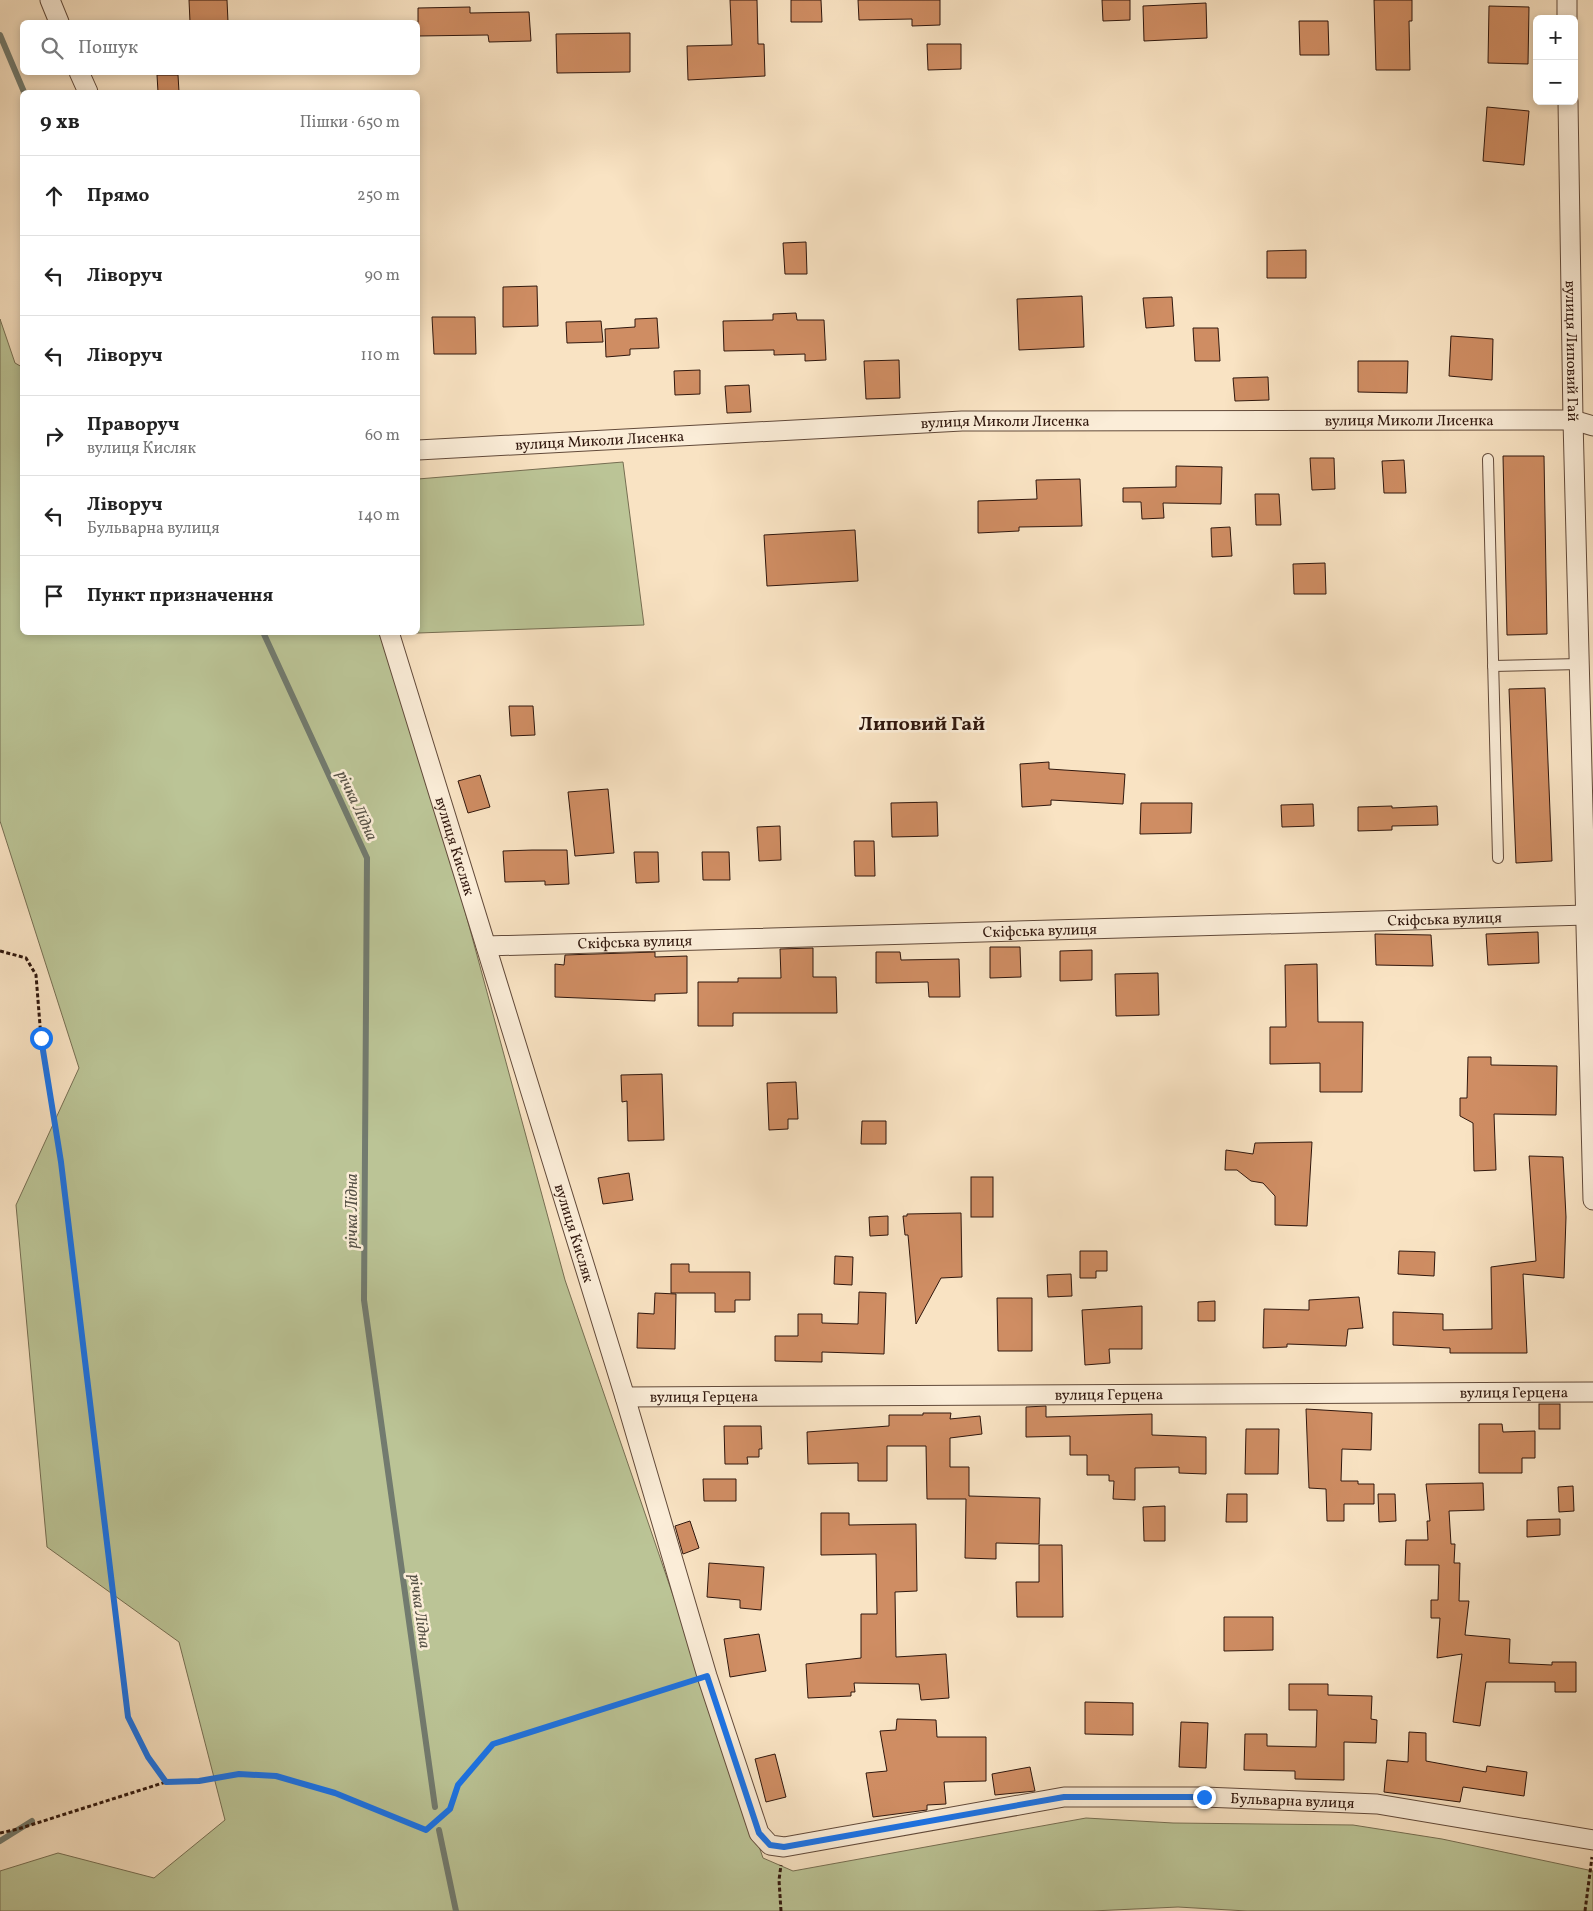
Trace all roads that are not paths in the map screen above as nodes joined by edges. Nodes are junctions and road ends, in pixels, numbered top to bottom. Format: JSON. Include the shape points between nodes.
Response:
{"nodes":[{"id":1,"x":50,"y":0,"type":"edge"},
{"id":2,"x":1567,"y":0,"type":"edge"},
{"id":3,"x":1567,"y":15,"type":"edge"},
{"id":4,"x":58,"y":20,"type":"edge"},
{"id":5,"x":81,"y":75,"type":"edge"},
{"id":6,"x":87,"y":90,"type":"edge"},
{"id":7,"x":1568,"y":105,"type":"edge"},
{"id":8,"x":1573,"y":420,"type":"junction"},
{"id":9,"x":1593,"y":426,"type":"edge"},
{"id":10,"x":420,"y":450,"type":"edge"},
{"id":11,"x":1488,"y":459,"type":"dead end"},
{"id":12,"x":390,"y":635,"type":"edge"},
{"id":13,"x":1580,"y":664,"type":"junction"},
{"id":14,"x":1493,"y":666,"type":"junction"},
{"id":15,"x":1498,"y":858,"type":"dead end"},
{"id":16,"x":1590,"y":915,"type":"edge"},
{"id":17,"x":486,"y":946,"type":"junction"},
{"id":18,"x":1593,"y":1200,"type":"edge"},
{"id":19,"x":1593,"y":1392,"type":"edge"},
{"id":20,"x":625,"y":1397,"type":"junction"},
{"id":21,"x":1593,"y":1840,"type":"edge"},
{"id":22,"x":784,"y":1847,"type":"joint"}],
"edges":[{"from":1,"to":4,"type":"street"},
{"from":2,"to":3,"type":"street"},
{"from":5,"to":6,"type":"street"},
{"from":7,"to":8,"type":"street","name":"вулиця Липовий Гай"},
{"from":8,"to":9,"type":"street","name":"вулиця Миколи Лисенка"},
{"from":8,"to":10,"type":"street","name":"вулиця Миколи Лисенка","via":[[962,421]]},
{"from":8,"to":13,"type":"street","name":"вулиця Липовий Гай"},
{"from":11,"to":14,"type":"lane"},
{"from":12,"to":17,"type":"street","name":"вулиця Кисляк"},
{"from":13,"to":14,"type":"lane"},
{"from":13,"to":16,"type":"street","name":"вулиця Липовий Гай"},
{"from":14,"to":15,"type":"lane"},
{"from":16,"to":17,"type":"street","name":"Скіфська вулиця"},
{"from":16,"to":18,"type":"street","name":"вулиця Липовий Гай"},
{"from":17,"to":20,"type":"street","name":"вулиця Кисляк"},
{"from":19,"to":20,"type":"street","name":"вулиця Герцена"},
{"from":20,"to":22,"type":"street","name":"вулиця Кисляк","via":[[707,1676],[759,1833],[770,1845]]},
{"from":21,"to":22,"type":"street","name":"Бульварна вулиця","via":[[1377,1804],[1204,1797],[1064,1797]]}]}
